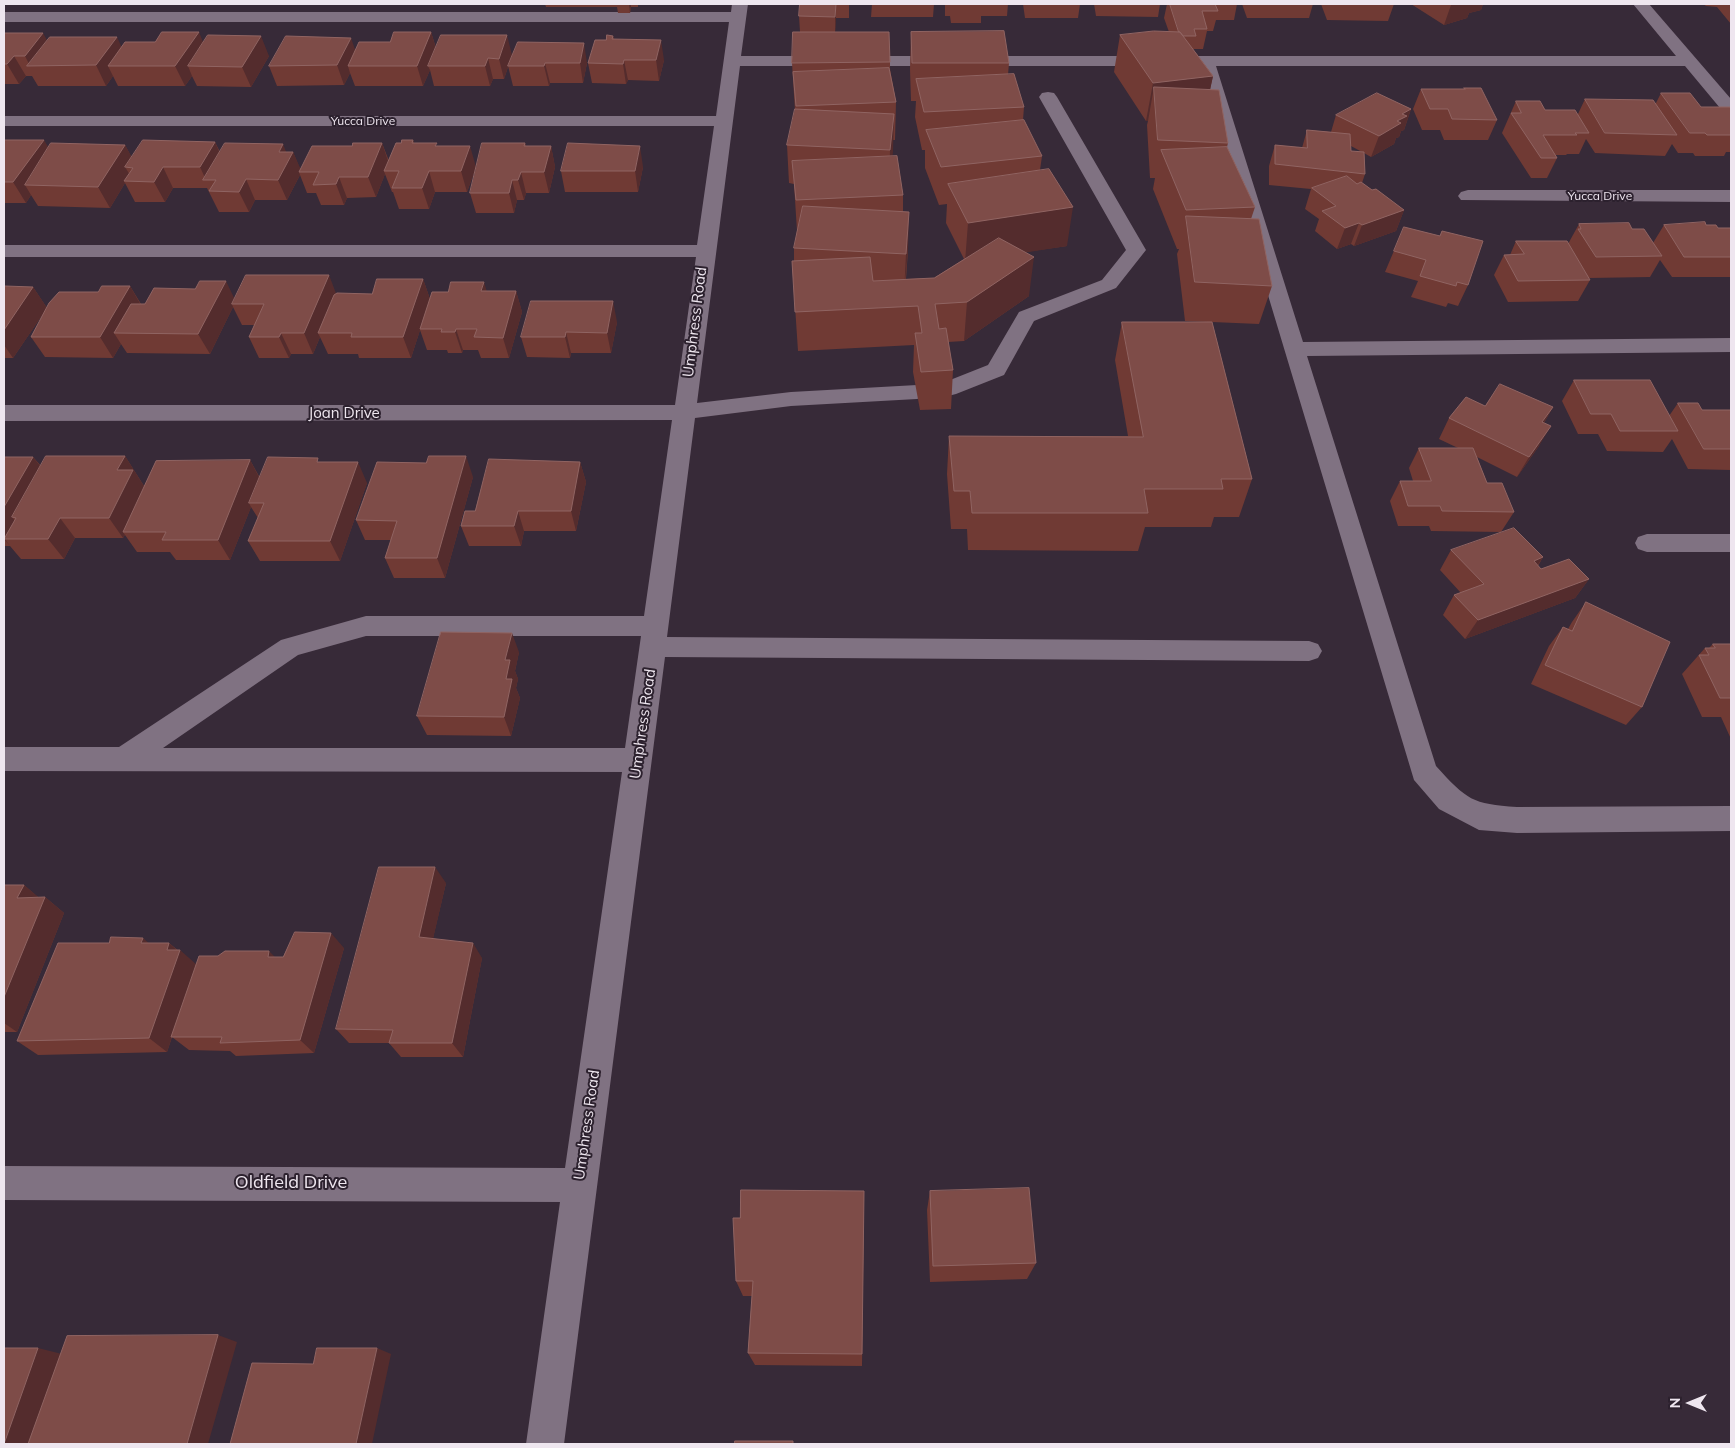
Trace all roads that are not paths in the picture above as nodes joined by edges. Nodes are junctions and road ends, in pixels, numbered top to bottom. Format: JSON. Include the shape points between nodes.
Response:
{"nodes":[{"id":1,"x":1641,"y":4,"type":"edge"},
{"id":2,"x":739,"y":10,"type":"edge"},
{"id":3,"x":4,"y":17,"type":"edge"},
{"id":4,"x":732,"y":61,"type":"junction"},
{"id":5,"x":1206,"y":61,"type":"junction"},
{"id":6,"x":1690,"y":61,"type":"junction"},
{"id":7,"x":1048,"y":97,"type":"dead end"},
{"id":8,"x":1731,"y":110,"type":"edge"},
{"id":9,"x":4,"y":121,"type":"edge"},
{"id":10,"x":723,"y":121,"type":"junction"},
{"id":11,"x":1468,"y":196,"type":"dead end"},
{"id":12,"x":1731,"y":196,"type":"edge"},
{"id":13,"x":4,"y":251,"type":"edge"},
{"id":14,"x":704,"y":251,"type":"junction"},
{"id":15,"x":1731,"y":345,"type":"edge"},
{"id":16,"x":1295,"y":349,"type":"junction"},
{"id":17,"x":948,"y":389,"type":"edge"},
{"id":18,"x":916,"y":392,"type":"edge"},
{"id":19,"x":684,"y":412,"type":"junction"},
{"id":20,"x":4,"y":413,"type":"edge"},
{"id":21,"x":1647,"y":543,"type":"dead end"},
{"id":22,"x":1731,"y":543,"type":"edge"},
{"id":23,"x":655,"y":636,"type":"junction"},
{"id":24,"x":1309,"y":652,"type":"dead end"},
{"id":25,"x":4,"y":759,"type":"edge"},
{"id":26,"x":122,"y":760,"type":"junction"},
{"id":27,"x":638,"y":760,"type":"junction"},
{"id":28,"x":1731,"y":819,"type":"edge"},
{"id":29,"x":4,"y":1183,"type":"edge"},
{"id":30,"x":578,"y":1185,"type":"junction"},
{"id":31,"x":545,"y":1444,"type":"edge"}],
"edges":[{"from":1,"to":6,"type":"street"},
{"from":2,"to":3,"type":"street"},
{"from":2,"to":4,"type":"street","name":"Umphress Road"},
{"from":4,"to":5,"type":"street"},
{"from":4,"to":10,"type":"street","name":"Umphress Road"},
{"from":5,"to":6,"type":"street"},
{"from":5,"to":16,"type":"street"},
{"from":6,"to":8,"type":"street"},
{"from":7,"to":17,"type":"street","via":[[1136,250],[1109,284],[1026,317],[996,370]]},
{"from":9,"to":10,"type":"street","name":"Yucca Drive"},
{"from":10,"to":14,"type":"street","name":"Umphress Road"},
{"from":11,"to":12,"type":"street","name":"Yucca Drive"},
{"from":13,"to":14,"type":"street"},
{"from":14,"to":19,"type":"street","name":"Umphress Road"},
{"from":15,"to":16,"type":"street"},
{"from":16,"to":28,"type":"street","via":[[1424,772],[1449,800],[1479,817],[1517,820]]},
{"from":18,"to":19,"type":"street","name":"Joan Drive","via":[[791,399]]},
{"from":19,"to":20,"type":"street","name":"Joan Drive"},
{"from":19,"to":23,"type":"street","name":"Umphress Road"},
{"from":21,"to":22,"type":"street"},
{"from":23,"to":24,"type":"street"},
{"from":23,"to":26,"type":"street","via":[[366,626],[290,647]]},
{"from":23,"to":27,"type":"street","name":"Umphress Road"},
{"from":25,"to":26,"type":"street"},
{"from":26,"to":27,"type":"street"},
{"from":27,"to":30,"type":"street","name":"Umphress Road"},
{"from":29,"to":30,"type":"street","name":"Oldfield Drive"},
{"from":30,"to":31,"type":"street","name":"Umphress Road"}]}
